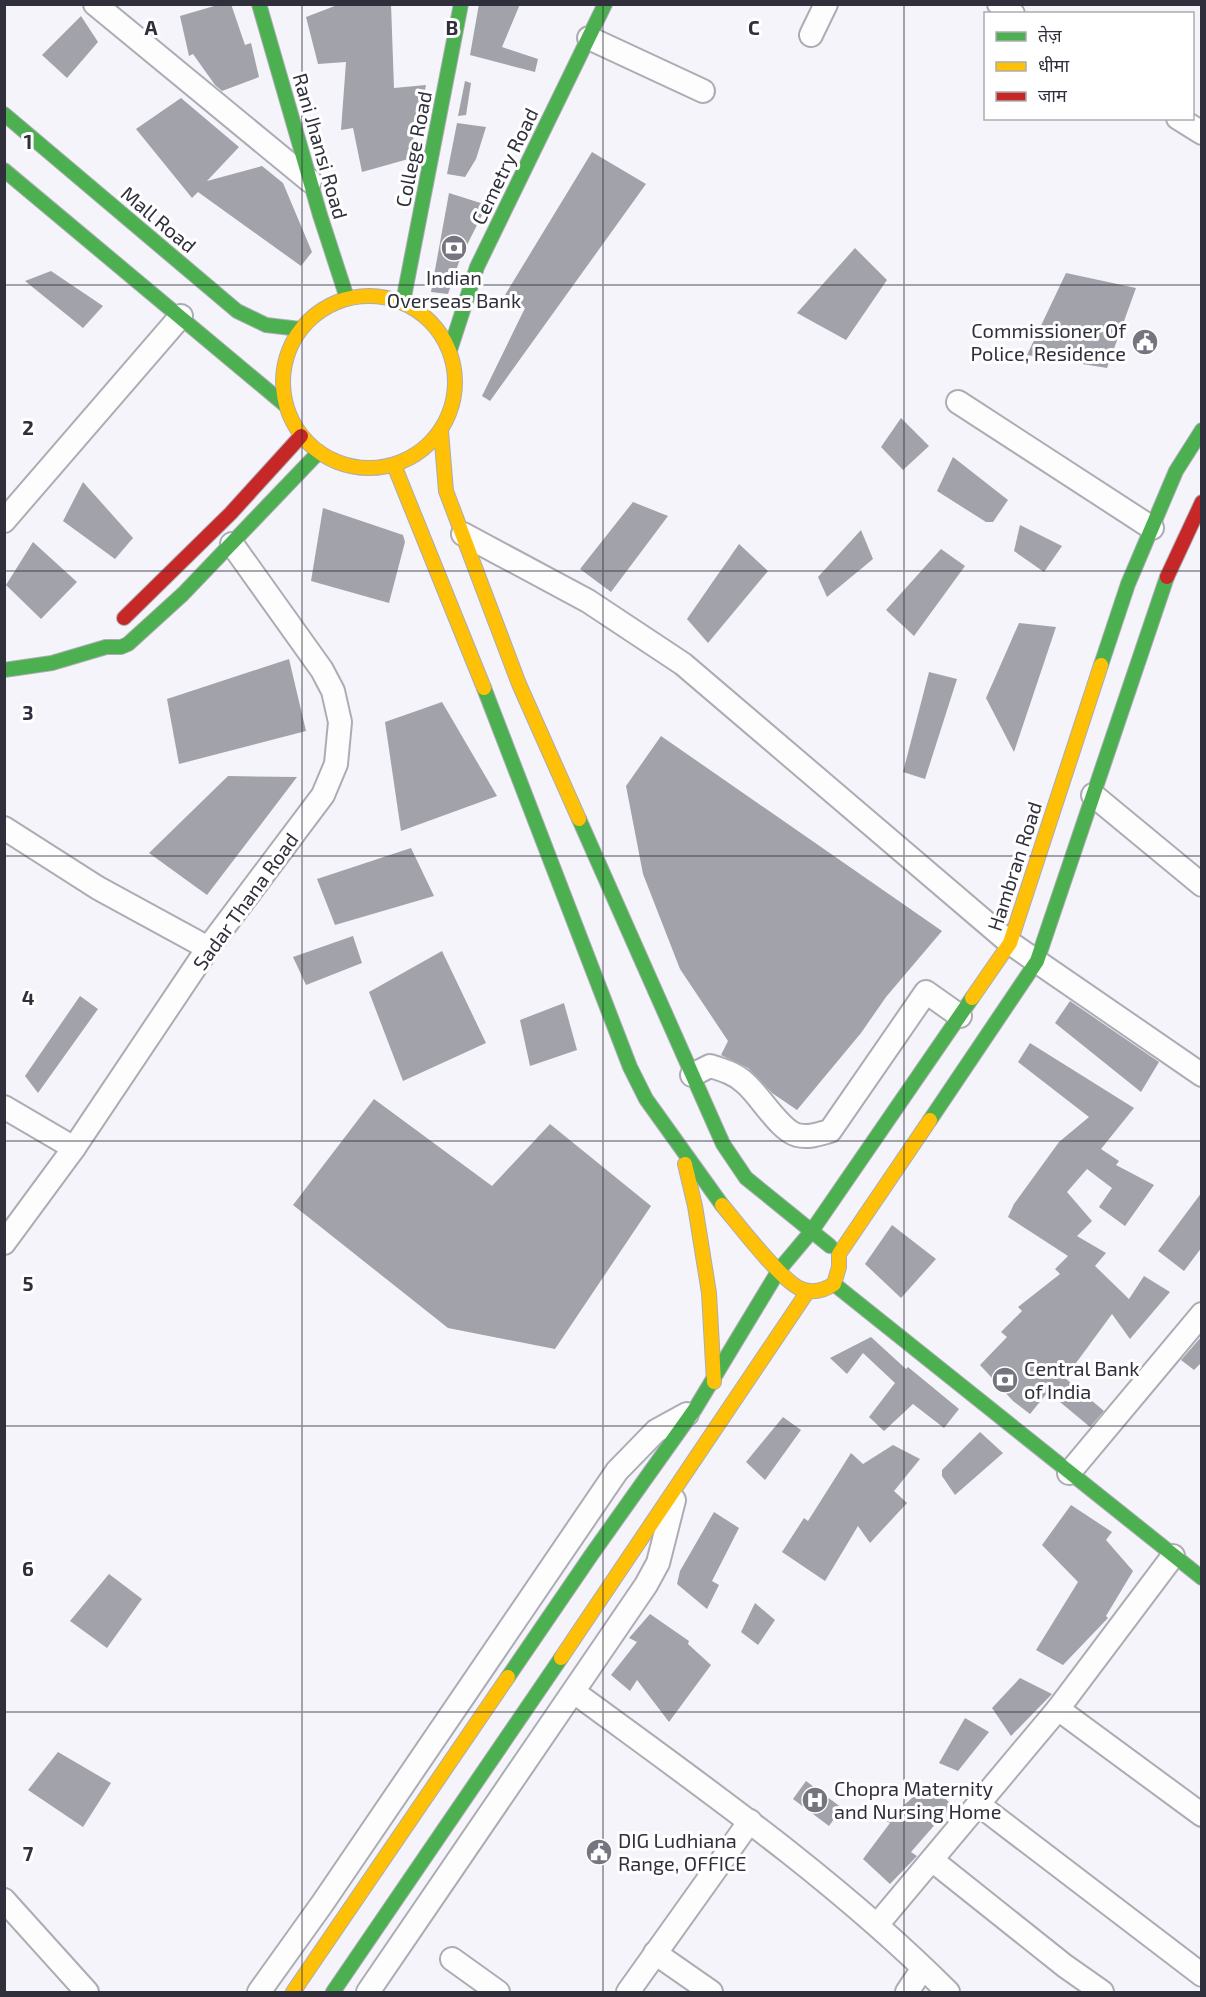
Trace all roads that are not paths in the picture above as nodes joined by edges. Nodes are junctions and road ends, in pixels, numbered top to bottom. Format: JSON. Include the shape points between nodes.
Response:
{"nodes":[{"id":1,"x":95,"y":4,"type":"edge"},
{"id":2,"x":259,"y":4,"type":"edge"},
{"id":3,"x":461,"y":4,"type":"edge"},
{"id":4,"x":605,"y":4,"type":"edge"},
{"id":5,"x":826,"y":4,"type":"edge"},
{"id":6,"x":812,"y":35,"type":"dead end"},
{"id":7,"x":589,"y":38,"type":"junction"},
{"id":8,"x":703,"y":91,"type":"dead end"},
{"id":9,"x":4,"y":114,"type":"edge"},
{"id":10,"x":1181,"y":120,"type":"edge"},
{"id":11,"x":1202,"y":133,"type":"edge"},
{"id":12,"x":4,"y":170,"type":"edge"},
{"id":13,"x":310,"y":181,"type":"junction"},
{"id":14,"x":477,"y":267,"type":"junction"},
{"id":15,"x":452,"y":292,"type":"dead end"},
{"id":16,"x":347,"y":298,"type":"junction"},
{"id":17,"x":403,"y":302,"type":"junction"},
{"id":18,"x":181,"y":316,"type":"junction"},
{"id":19,"x":300,"y":329,"type":"junction"},
{"id":20,"x":450,"y":350,"type":"junction"},
{"id":21,"x":958,"y":402,"type":"dead end"},
{"id":22,"x":284,"y":404,"type":"junction"},
{"id":23,"x":1202,"y":430,"type":"edge"},
{"id":24,"x":441,"y":431,"type":"junction"},
{"id":25,"x":301,"y":436,"type":"junction"},
{"id":26,"x":319,"y":452,"type":"junction"},
{"id":27,"x":394,"y":465,"type":"junction"},
{"id":28,"x":1202,"y":502,"type":"edge"},
{"id":29,"x":4,"y":521,"type":"edge"},
{"id":30,"x":1152,"y":528,"type":"junction"},
{"id":31,"x":462,"y":534,"type":"junction"},
{"id":32,"x":232,"y":544,"type":"junction"},
{"id":33,"x":105,"y":647,"type":"junction"},
{"id":34,"x":4,"y":670,"type":"edge"},
{"id":35,"x":1093,"y":795,"type":"junction"},
{"id":36,"x":4,"y":828,"type":"edge"},
{"id":37,"x":1202,"y":885,"type":"edge"},
{"id":38,"x":1010,"y":943,"type":"junction"},
{"id":39,"x":208,"y":948,"type":"junction"},
{"id":40,"x":1036,"y":961,"type":"junction"},
{"id":41,"x":960,"y":1016,"type":"junction"},
{"id":42,"x":692,"y":1075,"type":"junction"},
{"id":43,"x":1202,"y":1075,"type":"edge"},
{"id":44,"x":4,"y":1107,"type":"edge"},
{"id":45,"x":681,"y":1147,"type":"junction"},
{"id":46,"x":74,"y":1148,"type":"junction"},
{"id":47,"x":811,"y":1232,"type":"junction"},
{"id":48,"x":4,"y":1243,"type":"edge"},
{"id":49,"x":839,"y":1254,"type":"junction"},
{"id":50,"x":779,"y":1270,"type":"junction"},
{"id":51,"x":834,"y":1284,"type":"junction"},
{"id":52,"x":808,"y":1291,"type":"junction"},
{"id":53,"x":1202,"y":1314,"type":"edge"},
{"id":54,"x":714,"y":1382,"type":"junction"},
{"id":55,"x":695,"y":1410,"type":"junction"},
{"id":56,"x":1068,"y":1473,"type":"junction"},
{"id":57,"x":679,"y":1481,"type":"junction"},
{"id":58,"x":1173,"y":1556,"type":"junction"},
{"id":59,"x":1202,"y":1578,"type":"edge"},
{"id":60,"x":574,"y":1692,"type":"junction"},
{"id":61,"x":1058,"y":1709,"type":"junction"},
{"id":62,"x":978,"y":1804,"type":"junction"},
{"id":63,"x":1202,"y":1815,"type":"edge"},
{"id":64,"x":750,"y":1821,"type":"junction"},
{"id":65,"x":932,"y":1860,"type":"junction"},
{"id":66,"x":4,"y":1900,"type":"edge"},
{"id":67,"x":877,"y":1925,"type":"junction"},
{"id":68,"x":655,"y":1953,"type":"junction"},
{"id":69,"x":452,"y":1959,"type":"dead end"},
{"id":70,"x":923,"y":1968,"type":"junction"},
{"id":71,"x":1202,"y":1975,"type":"edge"},
{"id":72,"x":87,"y":1992,"type":"edge"},
{"id":73,"x":259,"y":1992,"type":"edge"},
{"id":74,"x":293,"y":1992,"type":"edge"},
{"id":75,"x":333,"y":1992,"type":"edge"},
{"id":76,"x":368,"y":1992,"type":"edge"},
{"id":77,"x":498,"y":1992,"type":"edge"},
{"id":78,"x":628,"y":1992,"type":"edge"},
{"id":79,"x":711,"y":1992,"type":"edge"},
{"id":80,"x":907,"y":1992,"type":"edge"},
{"id":81,"x":948,"y":1992,"type":"edge"},
{"id":82,"x":1102,"y":1992,"type":"edge"}],
"edges":[{"from":1,"to":13,"type":"street"},
{"from":2,"to":13,"type":"main road","name":"Rani Jhansi Road"},
{"from":3,"to":17,"type":"main road","name":"College Road"},
{"from":4,"to":7,"type":"main road","name":"Cemetry Road"},
{"from":5,"to":6,"type":"street"},
{"from":7,"to":8,"type":"street"},
{"from":7,"to":14,"type":"main road","name":"Cemetry Road"},
{"from":9,"to":19,"type":"main road","name":"Mall Road","via":[[237,311],[266,325]]},
{"from":10,"to":11,"type":"street"},
{"from":12,"to":18,"type":"main road"},
{"from":13,"to":16,"type":"main road","name":"Rani Jhansi Road"},
{"from":14,"to":15,"type":"main road"},
{"from":14,"to":20,"type":"main road","name":"Cemetry Road"},
{"from":16,"to":17,"type":"main road","via":[[376,295]]},
{"from":16,"to":19,"type":"main road","via":[[321,309]]},
{"from":17,"to":20,"type":"main road","via":[[432,313]]},
{"from":18,"to":22,"type":"main road"},
{"from":18,"to":29,"type":"street"},
{"from":19,"to":22,"type":"main road","via":[[285,361]]},
{"from":20,"to":24,"type":"main road","via":[[456,377],[452,405]]},
{"from":21,"to":30,"type":"street"},
{"from":22,"to":25,"type":"main road"},
{"from":23,"to":30,"type":"main road","name":"Hambran Road","via":[[1176,471]]},
{"from":24,"to":27,"type":"main road","via":[[420,452]]},
{"from":24,"to":31,"type":"main road","via":[[446,491]]},
{"from":25,"to":26,"type":"main road"},
{"from":25,"to":33,"type":"main road","via":[[231,513],[114,630]]},
{"from":26,"to":27,"type":"main road","via":[[336,463],[364,469]]},
{"from":26,"to":32,"type":"main road"},
{"from":27,"to":45,"type":"main road","via":[[630,1067],[646,1099]]},
{"from":28,"to":35,"type":"main road","via":[[1170,569]]},
{"from":30,"to":38,"type":"main road","name":"Hambran Road","via":[[1128,584]]},
{"from":31,"to":38,"type":"street","via":[[588,601],[683,664]]},
{"from":31,"to":42,"type":"main road","via":[[519,684]]},
{"from":32,"to":33,"type":"main road","via":[[134,640],[121,647]]},
{"from":32,"to":39,"type":"street","name":"Sadar Thana Road","via":[[322,670],[333,691],[340,722],[336,764],[323,795]]},
{"from":33,"to":34,"type":"main road","via":[[52,663]]},
{"from":35,"to":37,"type":"street"},
{"from":35,"to":40,"type":"main road"},
{"from":36,"to":39,"type":"street","via":[[98,888]]},
{"from":38,"to":40,"type":"street"},
{"from":38,"to":41,"type":"main road","name":"Hambran Road"},
{"from":39,"to":46,"type":"street","name":"Sadar Thana Road"},
{"from":40,"to":43,"type":"street"},
{"from":40,"to":49,"type":"main road"},
{"from":41,"to":42,"type":"street","via":[[926,992],[830,1131],[811,1136],[796,1135],[744,1081],[730,1072],[710,1066]]},
{"from":41,"to":47,"type":"main road","name":"Hambran Road"},
{"from":42,"to":47,"type":"main road","via":[[723,1144],[746,1178]]},
{"from":44,"to":46,"type":"street"},
{"from":45,"to":50,"type":"main road","via":[[723,1206]]},
{"from":45,"to":54,"type":"main road","via":[[709,1293]]},
{"from":46,"to":48,"type":"street","name":"Sadar Thana Road"},
{"from":47,"to":49,"type":"main road"},
{"from":47,"to":50,"type":"main road","name":"Hambran Road"},
{"from":49,"to":51,"type":"main road"},
{"from":50,"to":52,"type":"main road","via":[[790,1283]]},
{"from":50,"to":54,"type":"main road","name":"Hambran Road"},
{"from":51,"to":52,"type":"main road","via":[[822,1291]]},
{"from":51,"to":56,"type":"main road"},
{"from":52,"to":57,"type":"main road"},
{"from":53,"to":56,"type":"street"},
{"from":54,"to":55,"type":"main road","name":"Hambran Road"},
{"from":55,"to":73,"type":"street","via":[[656,1431],[616,1471]]},
{"from":55,"to":74,"type":"main road","name":"Hambran Road"},
{"from":56,"to":58,"type":"main road"},
{"from":57,"to":60,"type":"street","via":[[658,1563]]},
{"from":57,"to":75,"type":"main road","via":[[447,1830]]},
{"from":58,"to":59,"type":"main road"},
{"from":58,"to":61,"type":"street"},
{"from":60,"to":64,"type":"street"},
{"from":60,"to":76,"type":"street"},
{"from":61,"to":62,"type":"street"},
{"from":61,"to":63,"type":"street"},
{"from":62,"to":65,"type":"street"},
{"from":62,"to":71,"type":"street"},
{"from":64,"to":67,"type":"street"},
{"from":64,"to":68,"type":"street"},
{"from":65,"to":67,"type":"street"},
{"from":65,"to":82,"type":"street"},
{"from":66,"to":72,"type":"street"},
{"from":67,"to":70,"type":"street"},
{"from":68,"to":78,"type":"street"},
{"from":68,"to":79,"type":"street"},
{"from":69,"to":77,"type":"street"},
{"from":70,"to":80,"type":"street"},
{"from":70,"to":81,"type":"street"}]}
